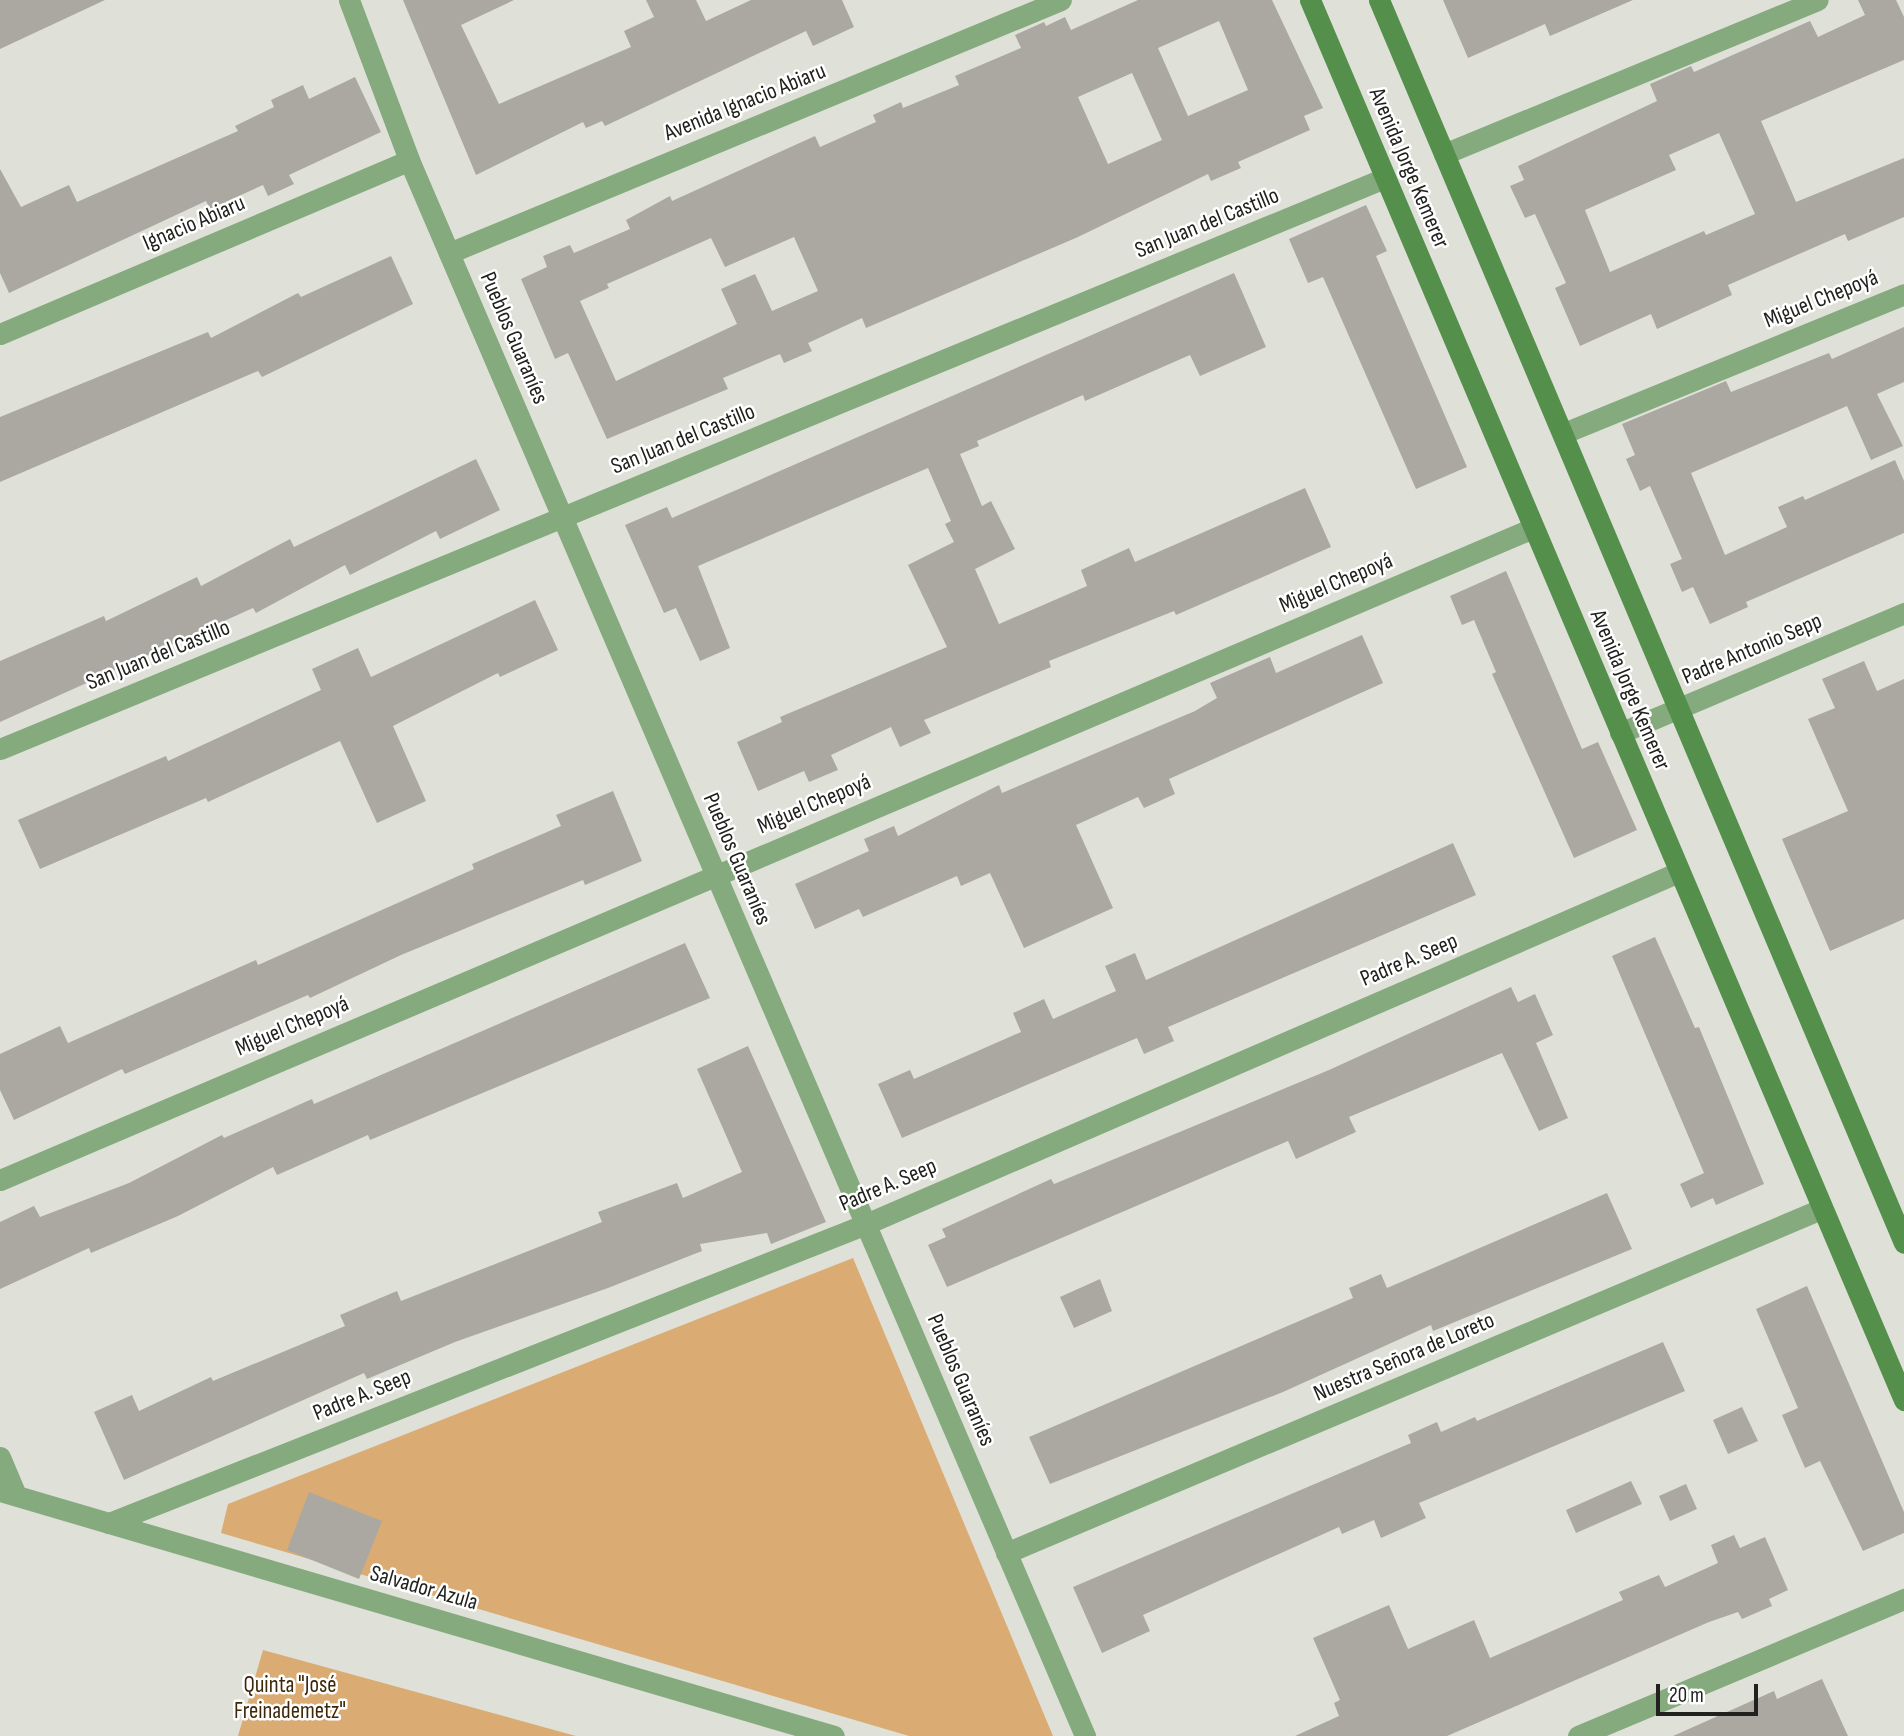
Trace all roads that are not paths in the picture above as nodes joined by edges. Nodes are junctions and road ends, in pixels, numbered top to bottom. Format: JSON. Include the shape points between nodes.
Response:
{"nodes":[{"id":1,"x":349,"y":0,"type":"edge"},
{"id":2,"x":1060,"y":0,"type":"edge"},
{"id":3,"x":1310,"y":0,"type":"edge"},
{"id":4,"x":1379,"y":0,"type":"edge"},
{"id":5,"x":1818,"y":0,"type":"edge"},
{"id":6,"x":1444,"y":154,"type":"junction"},
{"id":7,"x":409,"y":160,"type":"junction"},
{"id":8,"x":1385,"y":178,"type":"junction"},
{"id":9,"x":449,"y":253,"type":"junction"},
{"id":10,"x":1904,"y":294,"type":"edge"},
{"id":11,"x":0,"y":334,"type":"edge"},
{"id":12,"x":1564,"y":433,"type":"junction"},
{"id":13,"x":562,"y":517,"type":"junction"},
{"id":14,"x":1533,"y":528,"type":"junction"},
{"id":15,"x":1904,"y":613,"type":"edge"},
{"id":16,"x":1678,"y":709,"type":"junction"},
{"id":17,"x":1620,"y":733,"type":"junction"},
{"id":18,"x":0,"y":749,"type":"edge"},
{"id":19,"x":1679,"y":872,"type":"junction"},
{"id":20,"x":715,"y":874,"type":"junction"},
{"id":21,"x":0,"y":1180,"type":"edge"},
{"id":22,"x":1821,"y":1209,"type":"junction"},
{"id":23,"x":866,"y":1224,"type":"junction"},
{"id":24,"x":1904,"y":1243,"type":"edge"},
{"id":25,"x":1904,"y":1399,"type":"edge"},
{"id":26,"x":0,"y":1457,"type":"edge"},
{"id":27,"x":8,"y":1493,"type":"edge"},
{"id":28,"x":108,"y":1523,"type":"junction"},
{"id":29,"x":1006,"y":1553,"type":"junction"},
{"id":30,"x":1904,"y":1599,"type":"edge"},
{"id":31,"x":834,"y":1736,"type":"edge"},
{"id":32,"x":1085,"y":1736,"type":"edge"},
{"id":33,"x":1578,"y":1736,"type":"edge"}],
"edges":[{"from":1,"to":7,"type":"street","name":"Pueblos Guaraníes"},
{"from":2,"to":9,"type":"street","name":"Avenida Ignacio Abiaru"},
{"from":3,"to":8,"type":"main road","name":"Avenida Jorge Kemerer"},
{"from":4,"to":6,"type":"main road","name":"Avenida Jorge Kemerer"},
{"from":5,"to":6,"type":"street"},
{"from":6,"to":12,"type":"main road","name":"Avenida Jorge Kemerer"},
{"from":7,"to":9,"type":"street","name":"Pueblos Guaraníes"},
{"from":7,"to":11,"type":"street","name":"Ignacio Abiaru"},
{"from":8,"to":13,"type":"street","name":"San Juan del Castillo"},
{"from":8,"to":14,"type":"main road","name":"Avenida Jorge Kemerer"},
{"from":9,"to":13,"type":"street","name":"Pueblos Guaraníes"},
{"from":10,"to":12,"type":"street","name":"Miguel Chepoyá"},
{"from":12,"to":16,"type":"main road","name":"Avenida Jorge Kemerer"},
{"from":13,"to":18,"type":"street","name":"San Juan del Castillo"},
{"from":13,"to":20,"type":"street","name":"Pueblos Guaraníes"},
{"from":14,"to":17,"type":"main road","name":"Avenida Jorge Kemerer"},
{"from":14,"to":20,"type":"street","name":"Miguel Chepoyá"},
{"from":15,"to":16,"type":"street","name":"Padre Antonio Sepp"},
{"from":16,"to":17,"type":"street","name":"Padre Antonio Sepp"},
{"from":16,"to":24,"type":"main road","name":"Avenida Jorge Kemerer"},
{"from":17,"to":19,"type":"main road","name":"Avenida Jorge Kemerer"},
{"from":19,"to":22,"type":"main road","name":"Avenida Jorge Kemerer"},
{"from":19,"to":23,"type":"street","name":"Padre A. Seep"},
{"from":20,"to":21,"type":"street","name":"Miguel Chepoyá"},
{"from":20,"to":23,"type":"street","name":"Pueblos Guaraníes"},
{"from":22,"to":25,"type":"main road","name":"Avenida Jorge Kemerer"},
{"from":22,"to":29,"type":"street","name":"Nuestra Señora de Loreto"},
{"from":23,"to":28,"type":"street","name":"Padre A. Seep"},
{"from":23,"to":29,"type":"street","name":"Pueblos Guaraníes"},
{"from":26,"to":27,"type":"street"},
{"from":27,"to":28,"type":"street","name":"Salvador Azula"},
{"from":28,"to":31,"type":"street","name":"Salvador Azula"},
{"from":29,"to":32,"type":"street","name":"Pueblos Guaraníes"},
{"from":30,"to":33,"type":"street"}]}
